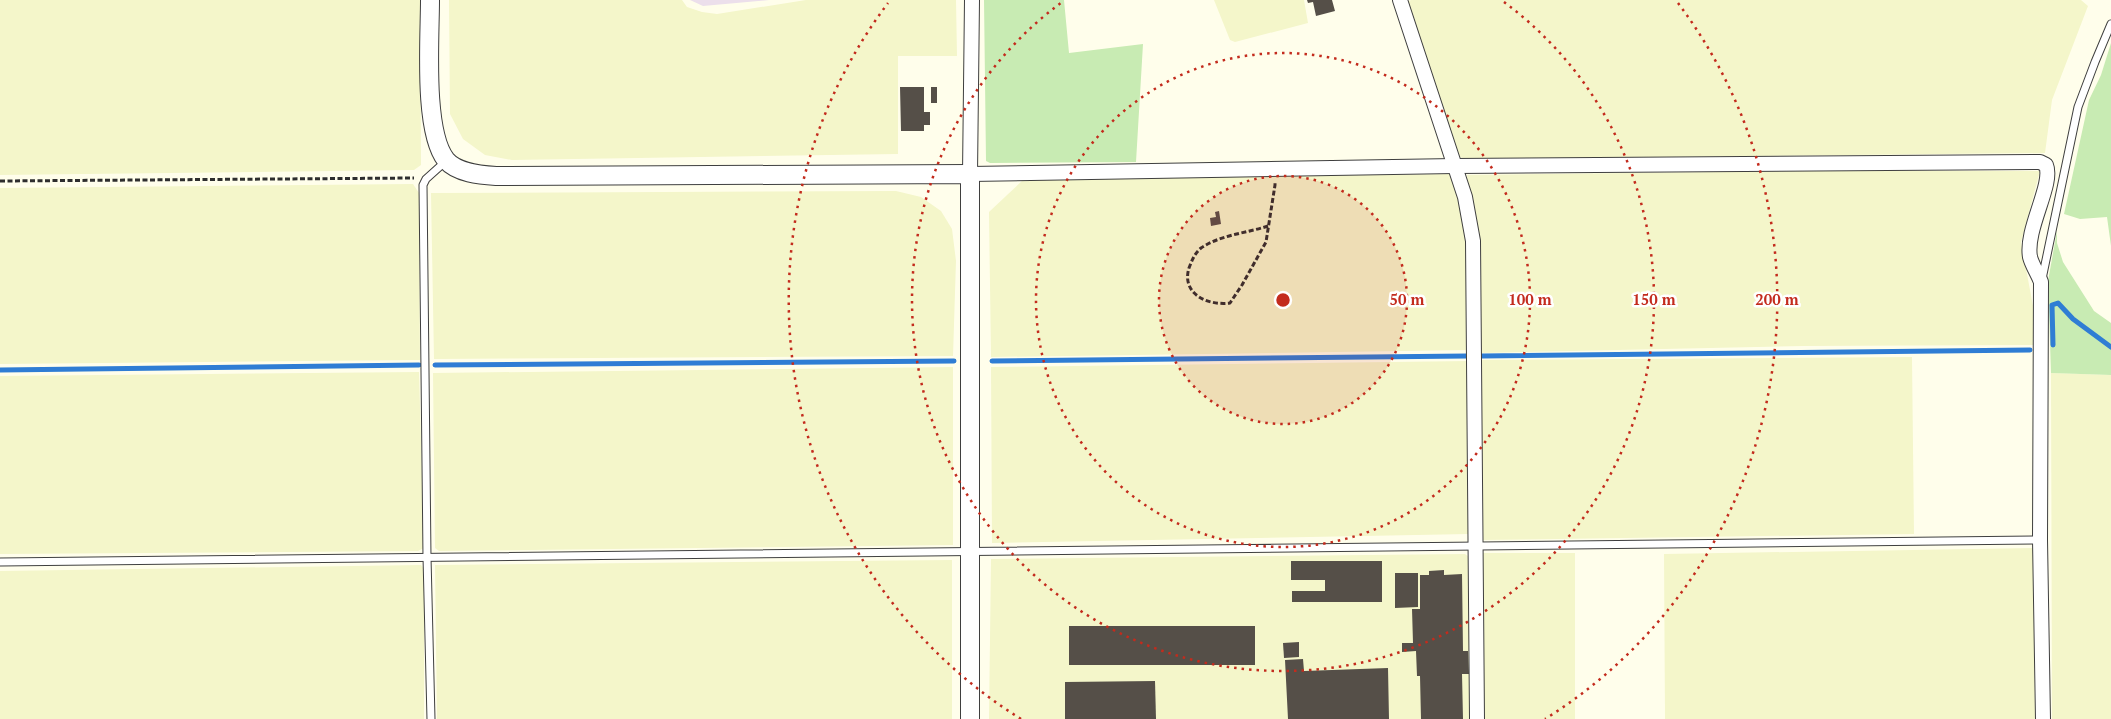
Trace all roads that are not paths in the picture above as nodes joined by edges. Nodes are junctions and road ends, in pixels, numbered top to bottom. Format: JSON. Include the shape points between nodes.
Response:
{"nodes":[{"id":1,"x":430,"y":0,"type":"edge"},
{"id":2,"x":972,"y":0,"type":"edge"},
{"id":3,"x":1400,"y":0,"type":"edge"},
{"id":4,"x":2111,"y":24,"type":"edge"},
{"id":5,"x":447,"y":160,"type":"junction"},
{"id":6,"x":1455,"y":166,"type":"junction"},
{"id":7,"x":970,"y":174,"type":"junction"},
{"id":8,"x":2041,"y":282,"type":"junction"},
{"id":9,"x":2040,"y":540,"type":"junction"},
{"id":10,"x":1475,"y":545,"type":"junction"},
{"id":11,"x":970,"y":551,"type":"junction"},
{"id":12,"x":427,"y":557,"type":"junction"},
{"id":13,"x":0,"y":562,"type":"edge"},
{"id":14,"x":431,"y":719,"type":"edge"},
{"id":15,"x":970,"y":719,"type":"edge"},
{"id":16,"x":1477,"y":719,"type":"edge"},
{"id":17,"x":2043,"y":719,"type":"edge"}],
"edges":[{"from":1,"to":5,"type":"street","via":[[431,118],[435,138]]},
{"from":2,"to":7,"type":"street"},
{"from":3,"to":6,"type":"street"},
{"from":4,"to":8,"type":"lane","via":[[2078,107]]},
{"from":5,"to":7,"type":"street","via":[[470,174],[496,176]]},
{"from":5,"to":12,"type":"lane","via":[[423,185]]},
{"from":6,"to":7,"type":"street"},
{"from":6,"to":8,"type":"street","via":[[2040,162],[2046,165],[2048,177],[2031,231],[2030,257]]},
{"from":6,"to":10,"type":"street","via":[[1465,197],[1473,242]]},
{"from":7,"to":11,"type":"street"},
{"from":8,"to":9,"type":"street"},
{"from":9,"to":10,"type":"lane"},
{"from":9,"to":17,"type":"street"},
{"from":10,"to":11,"type":"lane"},
{"from":10,"to":16,"type":"street"},
{"from":11,"to":12,"type":"lane"},
{"from":11,"to":15,"type":"street"},
{"from":12,"to":13,"type":"lane"},
{"from":12,"to":14,"type":"lane"}]}
